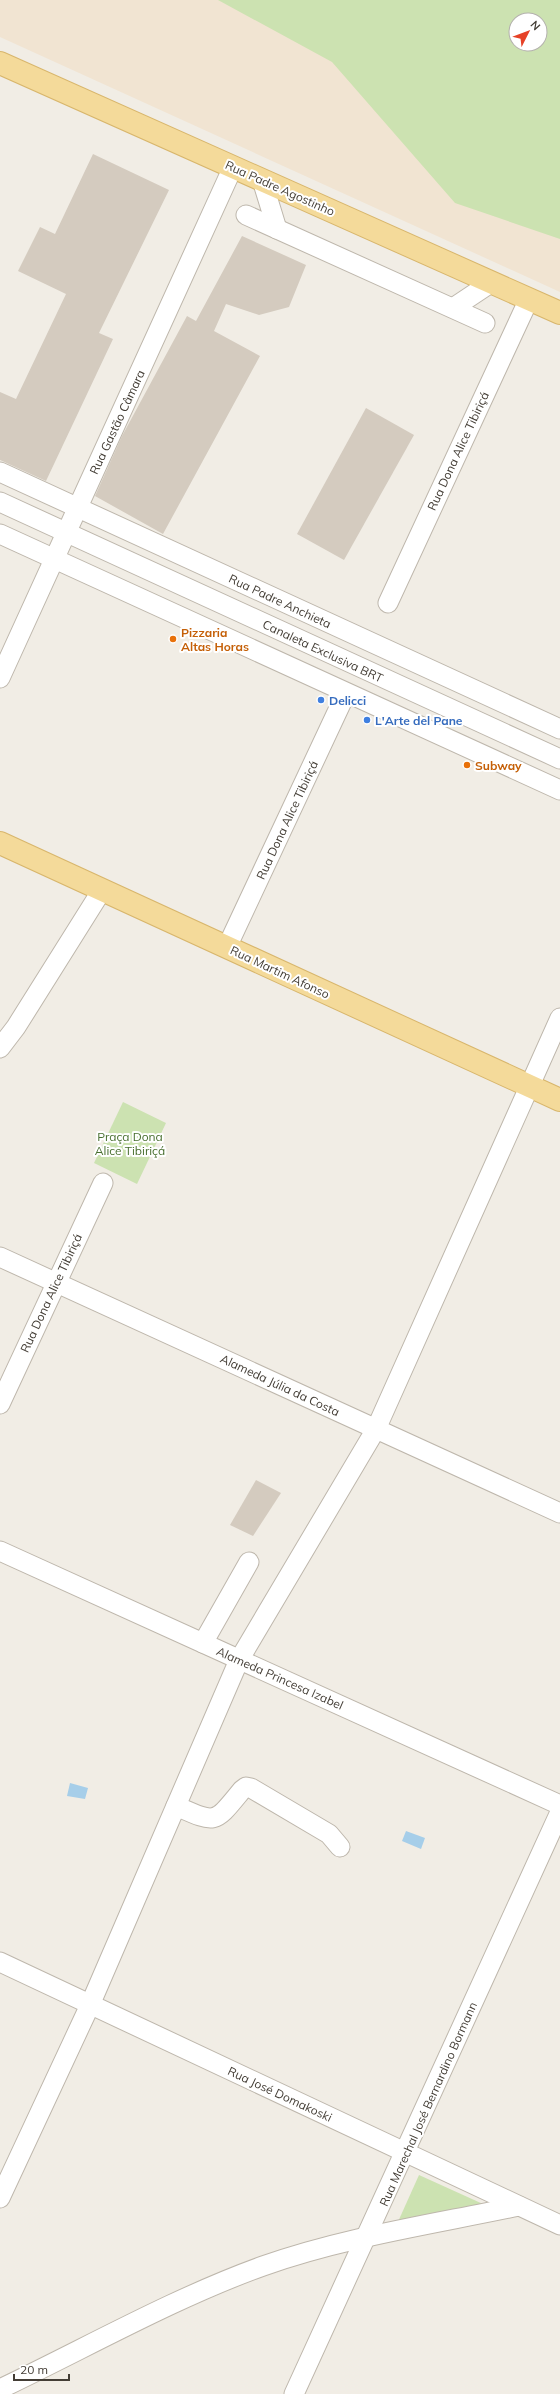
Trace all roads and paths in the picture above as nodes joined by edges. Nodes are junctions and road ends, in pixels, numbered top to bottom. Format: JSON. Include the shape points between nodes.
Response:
{"nodes":[{"id":1,"x":0,"y":63,"type":"edge"},
{"id":2,"x":233,"y":167,"type":"junction"},
{"id":3,"x":262,"y":180,"type":"junction"},
{"id":4,"x":246,"y":214,"type":"dead end"},
{"id":5,"x":277,"y":229,"type":"junction"},
{"id":6,"x":492,"y":282,"type":"junction"},
{"id":7,"x":529,"y":299,"type":"junction"},
{"id":8,"x":453,"y":308,"type":"junction"},
{"id":9,"x":560,"y":313,"type":"edge"},
{"id":10,"x":485,"y":323,"type":"dead end"},
{"id":11,"x":0,"y":472,"type":"edge"},
{"id":12,"x":0,"y":502,"type":"edge"},
{"id":13,"x":77,"y":509,"type":"junction"},
{"id":14,"x":0,"y":534,"type":"edge"},
{"id":15,"x":66,"y":534,"type":"junction"},
{"id":16,"x":54,"y":560,"type":"junction"},
{"id":17,"x":388,"y":603,"type":"dead end"},
{"id":18,"x":0,"y":678,"type":"edge"},
{"id":19,"x":346,"y":693,"type":"junction"},
{"id":20,"x":560,"y":729,"type":"edge"},
{"id":21,"x":560,"y":759,"type":"edge"},
{"id":22,"x":560,"y":790,"type":"edge"},
{"id":23,"x":0,"y":843,"type":"edge"},
{"id":24,"x":102,"y":890,"type":"junction"},
{"id":25,"x":228,"y":947,"type":"junction"},
{"id":26,"x":560,"y":1018,"type":"edge"},
{"id":27,"x":0,"y":1048,"type":"edge"},
{"id":28,"x":529,"y":1086,"type":"junction"},
{"id":29,"x":560,"y":1100,"type":"edge"},
{"id":30,"x":103,"y":1183,"type":"dead end"},
{"id":31,"x":0,"y":1257,"type":"edge"},
{"id":32,"x":57,"y":1282,"type":"junction"},
{"id":33,"x":0,"y":1404,"type":"edge"},
{"id":34,"x":376,"y":1429,"type":"junction"},
{"id":35,"x":560,"y":1513,"type":"edge"},
{"id":36,"x":0,"y":1551,"type":"edge"},
{"id":37,"x":249,"y":1562,"type":"dead end"},
{"id":38,"x":203,"y":1643,"type":"junction"},
{"id":39,"x":240,"y":1660,"type":"junction"},
{"id":40,"x":560,"y":1805,"type":"edge"},
{"id":41,"x":176,"y":1806,"type":"junction"},
{"id":42,"x":560,"y":1812,"type":"edge"},
{"id":43,"x":340,"y":1847,"type":"dead end"},
{"id":44,"x":0,"y":1962,"type":"edge"},
{"id":45,"x":90,"y":2005,"type":"junction"},
{"id":46,"x":406,"y":2153,"type":"junction"},
{"id":47,"x":0,"y":2198,"type":"edge"},
{"id":48,"x":520,"y":2206,"type":"junction"},
{"id":49,"x":560,"y":2225,"type":"edge"},
{"id":50,"x":367,"y":2238,"type":"junction"},
{"id":51,"x":0,"y":2389,"type":"edge"},
{"id":52,"x":294,"y":2394,"type":"edge"}],
"edges":[{"from":1,"to":2,"type":"main road","name":"Rua Padre Agostinho"},
{"from":2,"to":3,"type":"main road","name":"Rua Padre Agostinho"},
{"from":2,"to":13,"type":"street","name":"Rua Gastão Câmara"},
{"from":3,"to":5,"type":"street"},
{"from":3,"to":6,"type":"main road","name":"Rua Padre Agostinho"},
{"from":4,"to":5,"type":"street"},
{"from":5,"to":8,"type":"street"},
{"from":6,"to":7,"type":"main road","name":"Rua Padre Agostinho"},
{"from":6,"to":8,"type":"street"},
{"from":7,"to":9,"type":"main road","name":"Rua Padre Agostinho"},
{"from":7,"to":17,"type":"street","name":"Rua Dona Alice Tibiriçá"},
{"from":8,"to":10,"type":"street"},
{"from":11,"to":13,"type":"street","name":"Rua Padre Anchieta"},
{"from":12,"to":15,"type":"street","name":"Canaleta Exclusiva BRT"},
{"from":13,"to":15,"type":"street","name":"Rua Gastão Câmara"},
{"from":13,"to":20,"type":"street","name":"Rua Padre Anchieta"},
{"from":14,"to":16,"type":"street"},
{"from":15,"to":16,"type":"street","name":"Rua Gastão Câmara"},
{"from":15,"to":21,"type":"street","name":"Canaleta Exclusiva BRT"},
{"from":16,"to":18,"type":"street","name":"Rua Gastão Câmara"},
{"from":16,"to":19,"type":"street"},
{"from":19,"to":22,"type":"street"},
{"from":19,"to":25,"type":"street","name":"Rua Dona Alice Tibiriçá"},
{"from":23,"to":24,"type":"main road","name":"Rua Martim Afonso"},
{"from":24,"to":25,"type":"main road","name":"Rua Martim Afonso"},
{"from":24,"to":27,"type":"street","via":[[16,1027]]},
{"from":25,"to":28,"type":"main road","name":"Rua Martim Afonso"},
{"from":26,"to":28,"type":"street"},
{"from":28,"to":29,"type":"main road","name":"Rua Martim Afonso"},
{"from":28,"to":34,"type":"street"},
{"from":30,"to":32,"type":"street","name":"Rua Dona Alice Tibiriçá"},
{"from":31,"to":32,"type":"street","name":"Alameda Júlia da Costa"},
{"from":32,"to":33,"type":"street","name":"Rua Dona Alice Tibiriçá"},
{"from":32,"to":34,"type":"street","name":"Alameda Júlia da Costa"},
{"from":34,"to":35,"type":"street","name":"Alameda Júlia da Costa"},
{"from":34,"to":39,"type":"street"},
{"from":36,"to":38,"type":"street","name":"Alameda Princesa Izabel"},
{"from":37,"to":38,"type":"street"},
{"from":38,"to":39,"type":"street","name":"Alameda Princesa Izabel"},
{"from":39,"to":40,"type":"street","name":"Alameda Princesa Izabel"},
{"from":39,"to":41,"type":"street"},
{"from":41,"to":43,"type":"street","via":[[203,1818],[216,1818],[242,1790],[246,1787],[251,1788],[329,1834]]},
{"from":41,"to":45,"type":"street"},
{"from":42,"to":46,"type":"street","name":"Rua Marechal José Bernardino Bormann"},
{"from":44,"to":45,"type":"street","name":"Rua José Domakoski"},
{"from":45,"to":46,"type":"street","name":"Rua José Domakoski"},
{"from":45,"to":47,"type":"street"},
{"from":46,"to":48,"type":"street","name":"Rua José Domakoski"},
{"from":46,"to":50,"type":"street","name":"Rua Marechal José Bernardino Bormann"},
{"from":48,"to":49,"type":"street","name":"Rua José Domakoski"},
{"from":48,"to":50,"type":"street"},
{"from":50,"to":51,"type":"street","via":[[306,2252],[217,2284]]},
{"from":50,"to":52,"type":"street","name":"Rua Marechal José Bernardino Bormann"}]}
